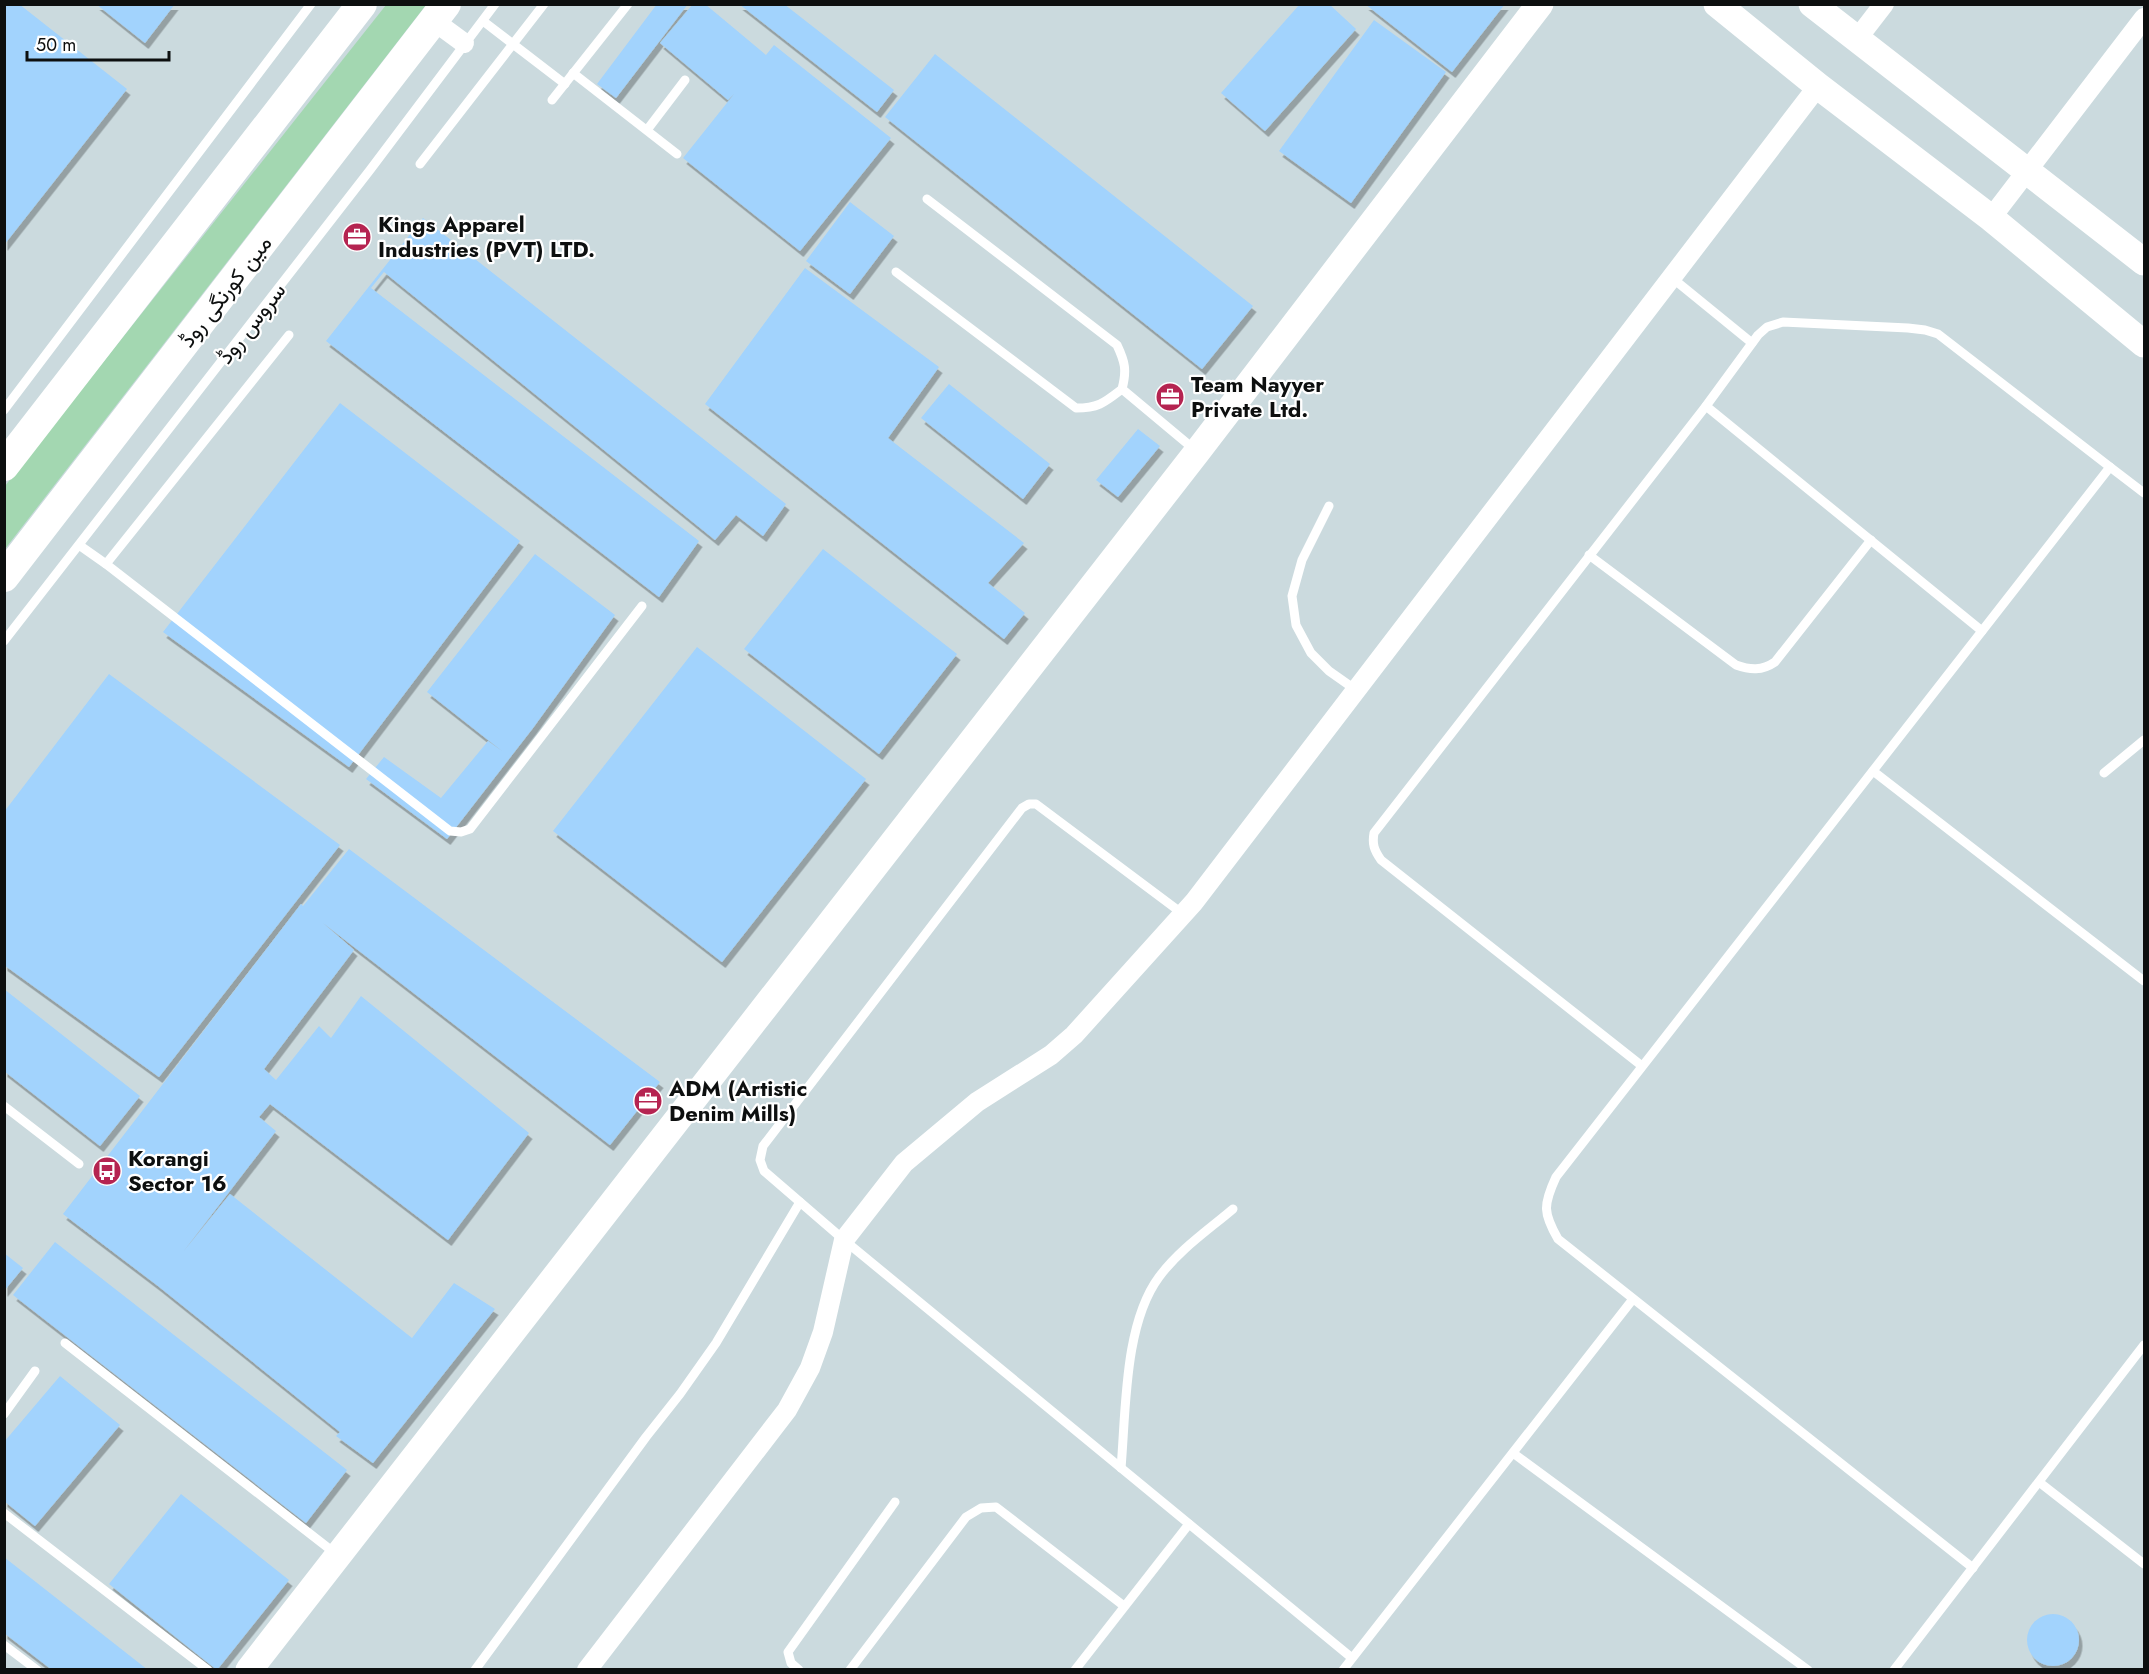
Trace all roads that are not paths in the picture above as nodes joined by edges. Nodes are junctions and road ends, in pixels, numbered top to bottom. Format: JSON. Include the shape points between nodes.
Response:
{"nodes":[{"id":1,"x":311,"y":4,"type":"edge"},
{"id":2,"x":362,"y":4,"type":"edge"},
{"id":3,"x":495,"y":4,"type":"edge"},
{"id":4,"x":544,"y":4,"type":"edge"},
{"id":5,"x":628,"y":4,"type":"edge"},
{"id":6,"x":1540,"y":4,"type":"edge"},
{"id":7,"x":1717,"y":4,"type":"edge"},
{"id":8,"x":1812,"y":4,"type":"edge"},
{"id":9,"x":1884,"y":4,"type":"edge"},
{"id":10,"x":440,"y":13,"type":"edge"},
{"id":11,"x":2145,"y":18,"type":"edge"},
{"id":12,"x":483,"y":21,"type":"junction"},
{"id":13,"x":1857,"y":39,"type":"junction"},
{"id":14,"x":464,"y":43,"type":"junction"},
{"id":15,"x":513,"y":45,"type":"junction"},
{"id":16,"x":573,"y":73,"type":"junction"},
{"id":17,"x":685,"y":80,"type":"dead end"},
{"id":18,"x":565,"y":84,"type":"junction"},
{"id":19,"x":1818,"y":86,"type":"junction"},
{"id":20,"x":552,"y":100,"type":"dead end"},
{"id":21,"x":647,"y":130,"type":"junction"},
{"id":22,"x":678,"y":154,"type":"dead end"},
{"id":23,"x":420,"y":164,"type":"dead end"},
{"id":24,"x":2028,"y":171,"type":"junction"},
{"id":25,"x":927,"y":200,"type":"dead end"},
{"id":26,"x":1991,"y":218,"type":"junction"},
{"id":27,"x":2145,"y":262,"type":"edge"},
{"id":28,"x":896,"y":272,"type":"dead end"},
{"id":29,"x":1671,"y":278,"type":"junction"},
{"id":30,"x":289,"y":335,"type":"dead end"},
{"id":31,"x":1752,"y":343,"type":"junction"},
{"id":32,"x":2145,"y":344,"type":"edge"},
{"id":33,"x":1122,"y":389,"type":"junction"},
{"id":34,"x":1706,"y":406,"type":"junction"},
{"id":35,"x":4,"y":410,"type":"edge"},
{"id":36,"x":1197,"y":452,"type":"junction"},
{"id":37,"x":4,"y":466,"type":"edge"},
{"id":38,"x":2110,"y":467,"type":"junction"},
{"id":39,"x":2145,"y":493,"type":"edge"},
{"id":40,"x":1329,"y":506,"type":"dead end"},
{"id":41,"x":1870,"y":540,"type":"junction"},
{"id":42,"x":79,"y":545,"type":"junction"},
{"id":43,"x":1589,"y":555,"type":"junction"},
{"id":44,"x":106,"y":564,"type":"junction"},
{"id":45,"x":4,"y":577,"type":"edge"},
{"id":46,"x":642,"y":606,"type":"dead end"},
{"id":47,"x":1982,"y":631,"type":"junction"},
{"id":48,"x":4,"y":641,"type":"edge"},
{"id":49,"x":1356,"y":690,"type":"junction"},
{"id":50,"x":2145,"y":740,"type":"edge"},
{"id":51,"x":1873,"y":771,"type":"junction"},
{"id":52,"x":2104,"y":773,"type":"dead end"},
{"id":53,"x":1183,"y":914,"type":"junction"},
{"id":54,"x":2145,"y":981,"type":"edge"},
{"id":55,"x":1642,"y":1066,"type":"junction"},
{"id":56,"x":4,"y":1106,"type":"edge"},
{"id":57,"x":79,"y":1164,"type":"dead end"},
{"id":58,"x":800,"y":1202,"type":"junction"},
{"id":59,"x":1233,"y":1209,"type":"dead end"},
{"id":60,"x":844,"y":1240,"type":"junction"},
{"id":61,"x":1633,"y":1299,"type":"junction"},
{"id":62,"x":65,"y":1343,"type":"dead end"},
{"id":63,"x":2145,"y":1345,"type":"edge"},
{"id":64,"x":35,"y":1371,"type":"dead end"},
{"id":65,"x":4,"y":1414,"type":"edge"},
{"id":66,"x":1513,"y":1453,"type":"junction"},
{"id":67,"x":1121,"y":1468,"type":"junction"},
{"id":68,"x":2039,"y":1482,"type":"junction"},
{"id":69,"x":895,"y":1502,"type":"dead end"},
{"id":70,"x":4,"y":1513,"type":"edge"},
{"id":71,"x":1189,"y":1524,"type":"junction"},
{"id":72,"x":338,"y":1556,"type":"junction"},
{"id":73,"x":2145,"y":1564,"type":"edge"},
{"id":74,"x":1972,"y":1568,"type":"junction"},
{"id":75,"x":1124,"y":1606,"type":"junction"},
{"id":76,"x":4,"y":1645,"type":"edge"},
{"id":77,"x":1352,"y":1658,"type":"junction"},
{"id":78,"x":38,"y":1670,"type":"edge"},
{"id":79,"x":208,"y":1670,"type":"edge"},
{"id":80,"x":249,"y":1670,"type":"edge"},
{"id":81,"x":475,"y":1670,"type":"edge"},
{"id":82,"x":588,"y":1670,"type":"edge"},
{"id":83,"x":799,"y":1670,"type":"edge"},
{"id":84,"x":850,"y":1670,"type":"edge"},
{"id":85,"x":1075,"y":1670,"type":"edge"},
{"id":86,"x":1343,"y":1670,"type":"edge"},
{"id":87,"x":1809,"y":1670,"type":"edge"},
{"id":88,"x":1894,"y":1670,"type":"edge"}],
"edges":[{"from":1,"to":35,"type":"lane"},
{"from":2,"to":37,"type":"main road"},
{"from":3,"to":12,"type":"lane","name":"سروس روڈ"},
{"from":4,"to":15,"type":"lane"},
{"from":5,"to":16,"type":"lane"},
{"from":6,"to":36,"type":"street"},
{"from":7,"to":19,"type":"street"},
{"from":8,"to":13,"type":"street"},
{"from":9,"to":13,"type":"street"},
{"from":10,"to":14,"type":"street"},
{"from":10,"to":45,"type":"main road","name":"مین کورنگی روڈ"},
{"from":11,"to":24,"type":"street"},
{"from":12,"to":14,"type":"lane","name":"سروس روڈ"},
{"from":12,"to":15,"type":"lane"},
{"from":13,"to":24,"type":"street"},
{"from":14,"to":42,"type":"lane","name":"سروس روڈ"},
{"from":15,"to":18,"type":"lane"},
{"from":15,"to":23,"type":"lane"},
{"from":16,"to":18,"type":"lane"},
{"from":16,"to":21,"type":"lane"},
{"from":17,"to":21,"type":"lane"},
{"from":18,"to":20,"type":"lane"},
{"from":19,"to":26,"type":"street"},
{"from":19,"to":29,"type":"street"},
{"from":21,"to":22,"type":"lane"},
{"from":24,"to":26,"type":"street"},
{"from":24,"to":27,"type":"street"},
{"from":25,"to":33,"type":"lane","via":[[1117,345],[1126,375]]},
{"from":26,"to":32,"type":"street"},
{"from":28,"to":33,"type":"lane","via":[[1076,408],[1092,408]]},
{"from":29,"to":31,"type":"lane"},
{"from":29,"to":49,"type":"street"},
{"from":30,"to":44,"type":"lane"},
{"from":31,"to":34,"type":"lane"},
{"from":31,"to":38,"type":"lane","via":[[1767,327],[1783,322],[1908,328],[1938,334]]},
{"from":33,"to":36,"type":"lane"},
{"from":34,"to":41,"type":"lane"},
{"from":34,"to":43,"type":"lane"},
{"from":36,"to":72,"type":"street"},
{"from":38,"to":39,"type":"lane"},
{"from":38,"to":47,"type":"lane"},
{"from":40,"to":49,"type":"lane","via":[[1302,561],[1292,596],[1296,625],[1311,653]]},
{"from":41,"to":43,"type":"lane","via":[[1775,662],[1759,669],[1736,665]]},
{"from":41,"to":47,"type":"lane"},
{"from":42,"to":44,"type":"lane"},
{"from":42,"to":48,"type":"lane","name":"سروس روڈ"},
{"from":43,"to":55,"type":"lane","via":[[1374,833],[1373,842],[1381,860]]},
{"from":44,"to":46,"type":"lane","via":[[450,831],[461,832],[470,829]]},
{"from":47,"to":51,"type":"lane"},
{"from":49,"to":53,"type":"street"},
{"from":50,"to":52,"type":"lane"},
{"from":51,"to":54,"type":"lane"},
{"from":51,"to":55,"type":"lane"},
{"from":53,"to":58,"type":"lane","via":[[1036,804],[1022,808],[763,1146],[760,1160],[764,1171]]},
{"from":53,"to":60,"type":"street","via":[[1059,1049],[977,1102],[904,1163]]},
{"from":55,"to":61,"type":"lane","via":[[1556,1177],[1547,1197],[1548,1222],[1558,1239]]},
{"from":56,"to":57,"type":"lane"},
{"from":58,"to":60,"type":"lane"},
{"from":58,"to":81,"type":"lane","via":[[716,1343]]},
{"from":59,"to":67,"type":"lane","via":[[1179,1254],[1158,1279],[1141,1312],[1133,1339]]},
{"from":60,"to":67,"type":"lane"},
{"from":60,"to":82,"type":"street","via":[[823,1332],[810,1368],[787,1410]]},
{"from":61,"to":66,"type":"lane"},
{"from":61,"to":74,"type":"lane"},
{"from":62,"to":72,"type":"lane"},
{"from":63,"to":68,"type":"lane"},
{"from":64,"to":65,"type":"lane"},
{"from":66,"to":77,"type":"lane"},
{"from":66,"to":87,"type":"lane"},
{"from":67,"to":71,"type":"lane"},
{"from":68,"to":73,"type":"lane"},
{"from":68,"to":74,"type":"lane"},
{"from":69,"to":83,"type":"lane","via":[[788,1652],[791,1663]]},
{"from":70,"to":79,"type":"lane"},
{"from":71,"to":75,"type":"lane"},
{"from":71,"to":77,"type":"lane"},
{"from":72,"to":80,"type":"street"},
{"from":74,"to":88,"type":"lane"},
{"from":75,"to":84,"type":"lane","via":[[996,1507],[981,1508],[966,1517]]},
{"from":75,"to":85,"type":"lane"},
{"from":76,"to":78,"type":"lane"},
{"from":77,"to":86,"type":"lane"}]}
